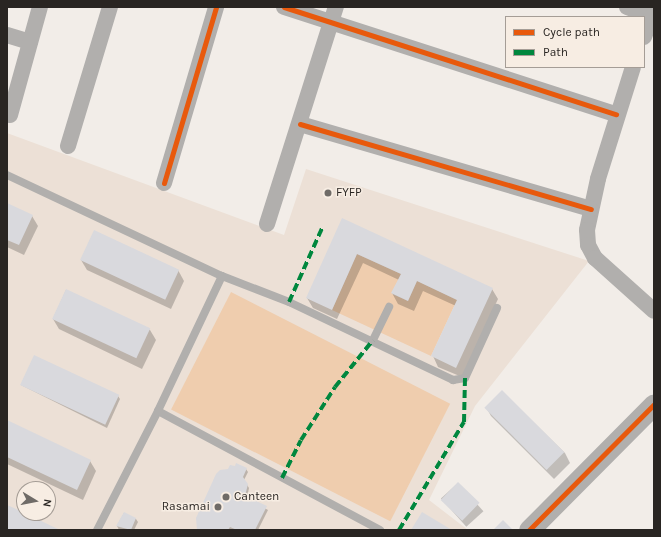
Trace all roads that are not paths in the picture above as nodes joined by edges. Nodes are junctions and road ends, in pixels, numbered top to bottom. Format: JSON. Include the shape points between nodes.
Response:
{"nodes":[{"id":1,"x":40,"y":7,"type":"edge"},
{"id":2,"x":110,"y":7,"type":"edge"},
{"id":3,"x":216,"y":7,"type":"edge"},
{"id":4,"x":284,"y":7,"type":"edge"},
{"id":5,"x":336,"y":7,"type":"edge"},
{"id":6,"x":627,"y":7,"type":"edge"},
{"id":7,"x":653,"y":16,"type":"edge"},
{"id":8,"x":331,"y":22,"type":"junction"},
{"id":9,"x":7,"y":35,"type":"edge"},
{"id":10,"x":645,"y":35,"type":"edge"},
{"id":11,"x":30,"y":42,"type":"junction"},
{"id":12,"x":633,"y":68,"type":"edge"},
{"id":13,"x":616,"y":114,"type":"junction"},
{"id":14,"x":10,"y":115,"type":"dead end"},
{"id":15,"x":300,"y":124,"type":"junction"},
{"id":16,"x":68,"y":146,"type":"dead end"},
{"id":17,"x":7,"y":175,"type":"edge"},
{"id":18,"x":164,"y":183,"type":"dead end"},
{"id":19,"x":591,"y":209,"type":"junction"},
{"id":20,"x":268,"y":224,"type":"dead end"},
{"id":21,"x":222,"y":276,"type":"junction"},
{"id":22,"x":389,"y":307,"type":"dead end"},
{"id":23,"x":497,"y":308,"type":"dead end"},
{"id":24,"x":654,"y":311,"type":"edge"},
{"id":25,"x":373,"y":340,"type":"junction"},
{"id":26,"x":654,"y":404,"type":"edge"},
{"id":27,"x":158,"y":411,"type":"junction"},
{"id":28,"x":97,"y":530,"type":"edge"},
{"id":29,"x":380,"y":530,"type":"edge"},
{"id":30,"x":529,"y":530,"type":"edge"}],
"edges":[{"from":1,"to":11,"type":"street"},
{"from":2,"to":16,"type":"street"},
{"from":3,"to":18,"type":"street"},
{"from":4,"to":8,"type":"street"},
{"from":5,"to":8,"type":"street"},
{"from":6,"to":7,"type":"street"},
{"from":7,"to":10,"type":"street"},
{"from":8,"to":13,"type":"street"},
{"from":8,"to":15,"type":"street"},
{"from":9,"to":11,"type":"street"},
{"from":11,"to":14,"type":"street"},
{"from":12,"to":13,"type":"street"},
{"from":13,"to":19,"type":"street"},
{"from":15,"to":19,"type":"street"},
{"from":15,"to":20,"type":"street"},
{"from":17,"to":21,"type":"lane"},
{"from":19,"to":24,"type":"street","via":[[587,230],[588,245],[595,258]]},
{"from":21,"to":25,"type":"lane","via":[[289,302]]},
{"from":21,"to":27,"type":"lane"},
{"from":22,"to":25,"type":"lane"},
{"from":23,"to":25,"type":"lane","via":[[465,378],[452,380]]},
{"from":26,"to":30,"type":"street"},
{"from":27,"to":28,"type":"lane"},
{"from":27,"to":29,"type":"lane"}]}
